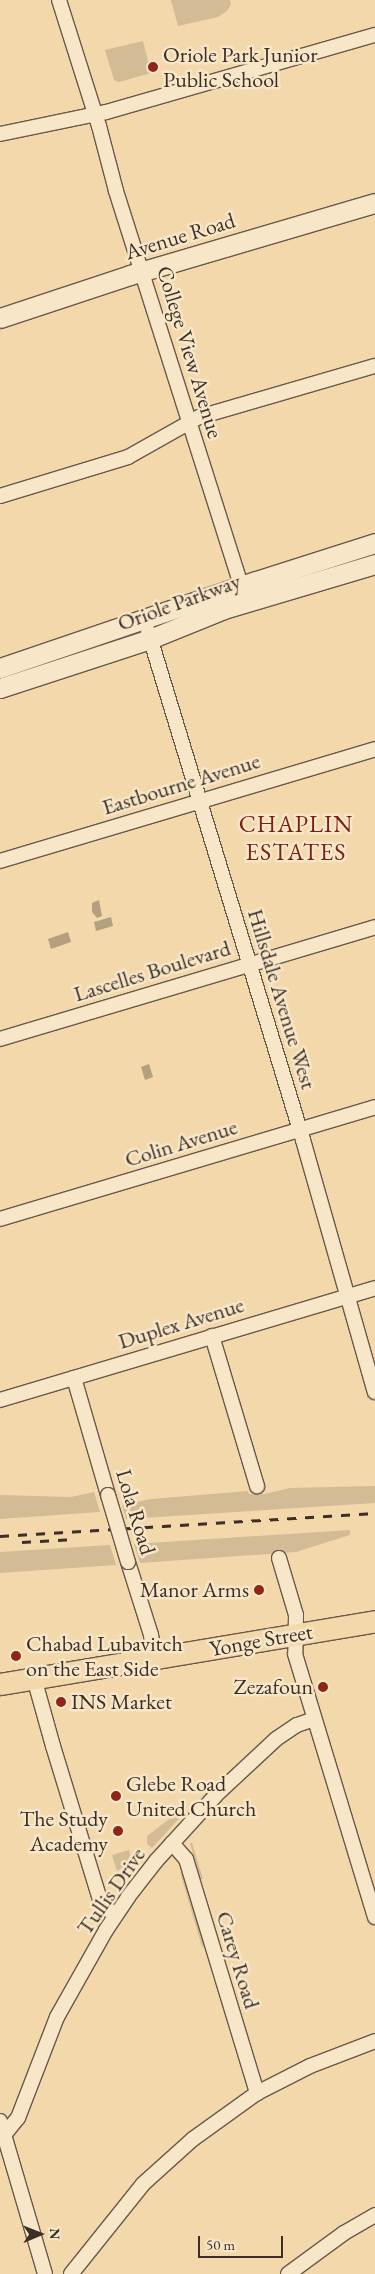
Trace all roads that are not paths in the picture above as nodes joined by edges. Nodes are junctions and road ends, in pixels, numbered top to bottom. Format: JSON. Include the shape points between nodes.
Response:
{"nodes":[{"id":1,"x":59,"y":0,"type":"edge"},
{"id":2,"x":375,"y":35,"type":"edge"},
{"id":3,"x":95,"y":114,"type":"junction"},
{"id":4,"x":0,"y":134,"type":"edge"},
{"id":5,"x":375,"y":203,"type":"edge"},
{"id":6,"x":142,"y":272,"type":"junction"},
{"id":7,"x":0,"y":318,"type":"edge"},
{"id":8,"x":375,"y":366,"type":"edge"},
{"id":9,"x":190,"y":423,"type":"junction"},
{"id":10,"x":0,"y":496,"type":"edge"},
{"id":11,"x":375,"y":543,"type":"edge"},
{"id":12,"x":375,"y":564,"type":"edge"},
{"id":13,"x":244,"y":594,"type":"junction"},
{"id":14,"x":144,"y":621,"type":"junction"},
{"id":15,"x":150,"y":639,"type":"junction"},
{"id":16,"x":0,"y":668,"type":"edge"},
{"id":17,"x":0,"y":688,"type":"edge"},
{"id":18,"x":375,"y":749,"type":"edge"},
{"id":19,"x":200,"y":801,"type":"junction"},
{"id":20,"x":0,"y":861,"type":"edge"},
{"id":21,"x":375,"y":927,"type":"edge"},
{"id":22,"x":249,"y":964,"type":"junction"},
{"id":23,"x":0,"y":1039,"type":"edge"},
{"id":24,"x":375,"y":1107,"type":"edge"},
{"id":25,"x":300,"y":1129,"type":"junction"},
{"id":26,"x":0,"y":1219,"type":"edge"},
{"id":27,"x":375,"y":1288,"type":"edge"},
{"id":28,"x":348,"y":1296,"type":"junction"},
{"id":29,"x":212,"y":1336,"type":"junction"},
{"id":30,"x":74,"y":1378,"type":"junction"},
{"id":31,"x":375,"y":1392,"type":"edge"},
{"id":32,"x":1,"y":1397,"type":"edge"},
{"id":33,"x":258,"y":1486,"type":"dead end"},
{"id":34,"x":279,"y":1558,"type":"dead end"},
{"id":35,"x":375,"y":1621,"type":"edge"},
{"id":36,"x":295,"y":1634,"type":"junction"},
{"id":37,"x":155,"y":1658,"type":"junction"},
{"id":38,"x":34,"y":1678,"type":"junction"},
{"id":39,"x":0,"y":1684,"type":"edge"},
{"id":40,"x":314,"y":1719,"type":"junction"},
{"id":41,"x":172,"y":1843,"type":"junction"},
{"id":42,"x":115,"y":1914,"type":"junction"},
{"id":43,"x":375,"y":1917,"type":"edge"},
{"id":44,"x":375,"y":2041,"type":"edge"},
{"id":45,"x":256,"y":2093,"type":"junction"},
{"id":46,"x":2,"y":2128,"type":"edge"},
{"id":47,"x":375,"y":2215,"type":"edge"},
{"id":48,"x":45,"y":2274,"type":"edge"},
{"id":49,"x":71,"y":2274,"type":"edge"},
{"id":50,"x":288,"y":2274,"type":"edge"}],
"edges":[{"from":1,"to":3,"type":"street","name":"College View Avenue"},
{"from":2,"to":3,"type":"street"},
{"from":3,"to":4,"type":"street"},
{"from":3,"to":6,"type":"street","name":"College View Avenue"},
{"from":5,"to":6,"type":"street","name":"Avenue Road"},
{"from":6,"to":7,"type":"street","name":"Avenue Road"},
{"from":6,"to":9,"type":"street","name":"College View Avenue"},
{"from":8,"to":9,"type":"street","via":[[199,417]]},
{"from":9,"to":10,"type":"street","via":[[128,457]]},
{"from":9,"to":13,"type":"street","name":"College View Avenue"},
{"from":11,"to":13,"type":"street","name":"Oriole Parkway"},
{"from":12,"to":13,"type":"street","name":"Oriole Parkway"},
{"from":13,"to":14,"type":"street","name":"Oriole Parkway"},
{"from":13,"to":15,"type":"street","name":"Oriole Parkway","via":[[224,609]]},
{"from":14,"to":15,"type":"street","name":"Hillsdale Avenue West"},
{"from":14,"to":16,"type":"street","name":"Oriole Parkway"},
{"from":15,"to":17,"type":"street","name":"Oriole Parkway"},
{"from":15,"to":19,"type":"street","name":"Hillsdale Avenue West"},
{"from":18,"to":19,"type":"street","name":"Eastbourne Avenue"},
{"from":19,"to":20,"type":"street","name":"Eastbourne Avenue"},
{"from":19,"to":22,"type":"street","name":"Hillsdale Avenue West"},
{"from":21,"to":22,"type":"street","name":"Lascelles Boulevard"},
{"from":22,"to":23,"type":"street","name":"Lascelles Boulevard"},
{"from":22,"to":25,"type":"street","name":"Hillsdale Avenue West"},
{"from":24,"to":25,"type":"street","name":"Colin Avenue"},
{"from":25,"to":26,"type":"street","name":"Colin Avenue"},
{"from":25,"to":28,"type":"street","name":"Hillsdale Avenue West"},
{"from":27,"to":28,"type":"street","name":"Duplex Avenue"},
{"from":28,"to":29,"type":"street","name":"Duplex Avenue"},
{"from":28,"to":31,"type":"street","name":"Hillsdale Avenue West"},
{"from":29,"to":30,"type":"street","name":"Duplex Avenue"},
{"from":29,"to":33,"type":"street"},
{"from":30,"to":32,"type":"street","name":"Duplex Avenue"},
{"from":30,"to":37,"type":"street","name":"Lola Road","bridge":true,"via":[[151,1635]]},
{"from":34,"to":36,"type":"street","via":[[296,1615]]},
{"from":35,"to":36,"type":"main road","name":"Yonge Street"},
{"from":36,"to":37,"type":"main road","name":"Yonge Street"},
{"from":36,"to":40,"type":"street","via":[[295,1654]]},
{"from":37,"to":38,"type":"main road","name":"Yonge Street"},
{"from":38,"to":39,"type":"main road","name":"Yonge Street"},
{"from":38,"to":42,"type":"street","via":[[102,1906]]},
{"from":40,"to":41,"type":"street","name":"Tullis Drive","via":[[297,1725],[276,1739],[216,1795]]},
{"from":40,"to":43,"type":"street"},
{"from":41,"to":42,"type":"street","name":"Tullis Drive"},
{"from":41,"to":45,"type":"street","name":"Carey Road","via":[[186,1859]]},
{"from":42,"to":46,"type":"street","name":"Tullis Drive","via":[[57,2017],[18,2118]]},
{"from":44,"to":45,"type":"street","via":[[310,2066]]},
{"from":45,"to":49,"type":"street","via":[[193,2138],[143,2184]]},
{"from":46,"to":48,"type":"street"},
{"from":47,"to":50,"type":"street","via":[[344,2233]]}]}
